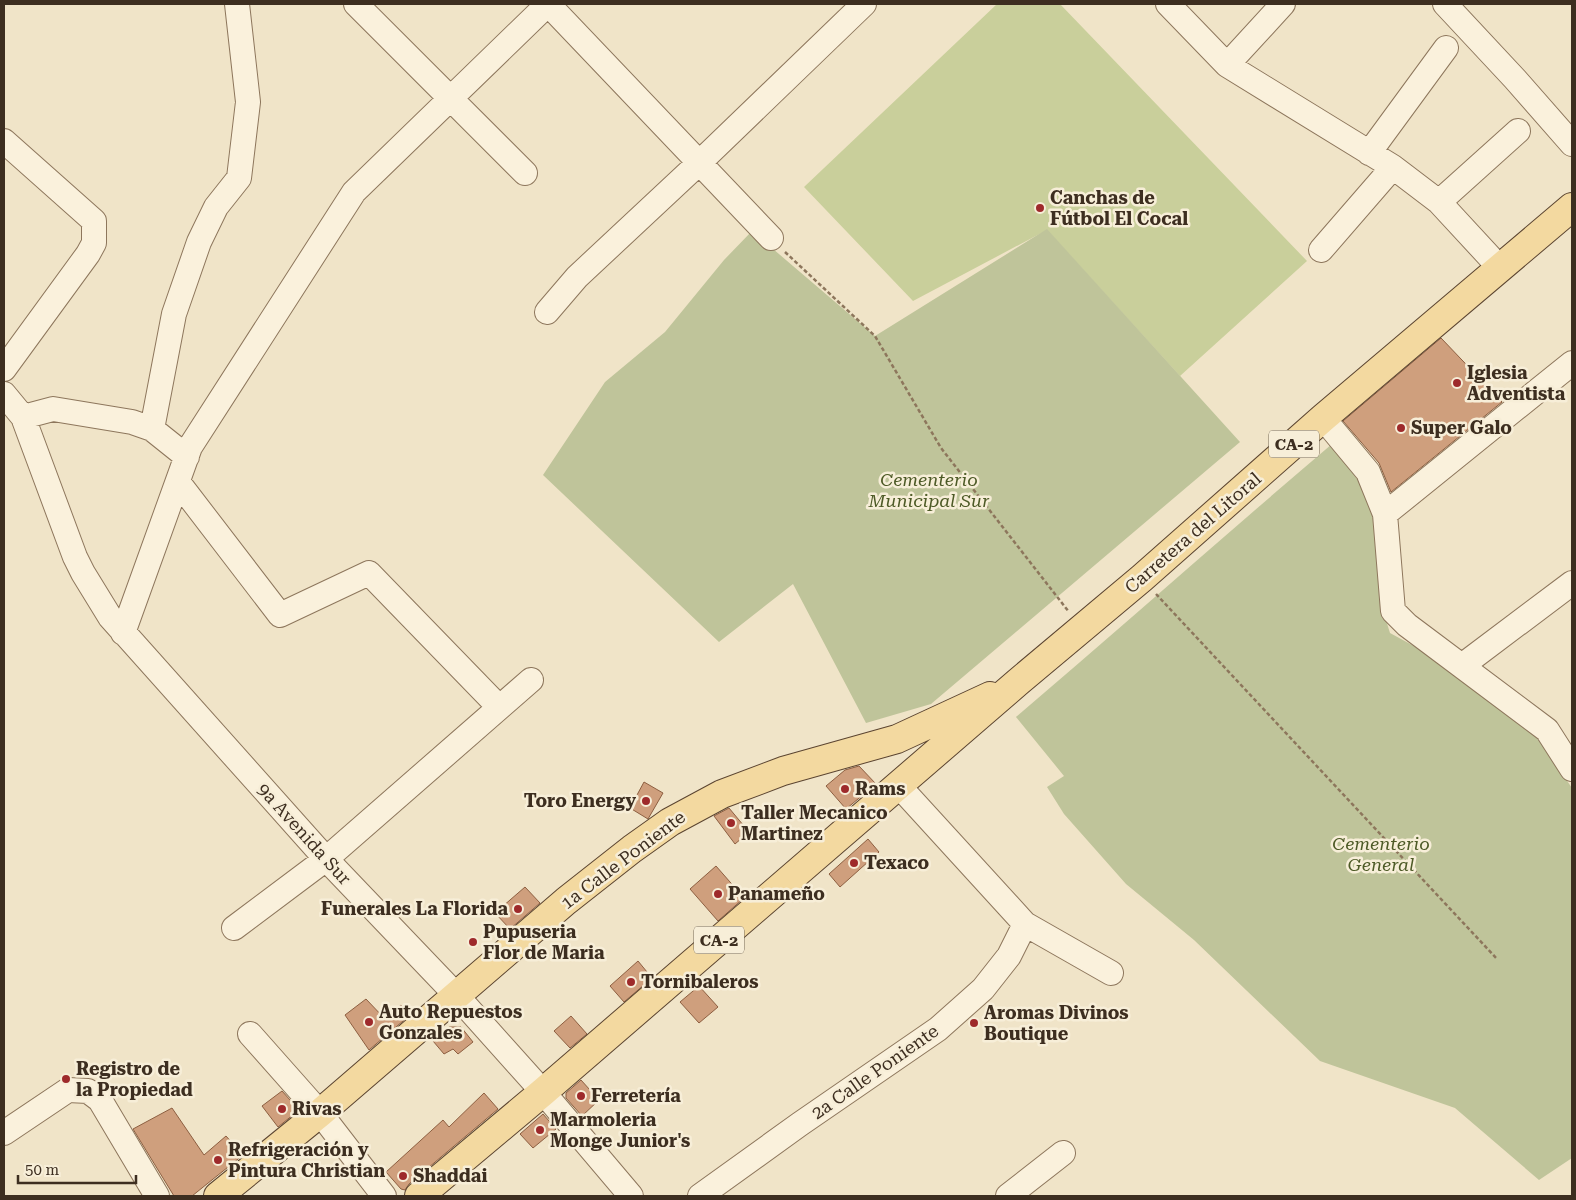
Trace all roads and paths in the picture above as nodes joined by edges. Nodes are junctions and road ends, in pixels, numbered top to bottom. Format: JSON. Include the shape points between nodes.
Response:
{"nodes":[{"id":1,"x":237,"y":4,"type":"edge"},
{"id":2,"x":356,"y":4,"type":"edge"},
{"id":3,"x":548,"y":4,"type":"edge"},
{"id":4,"x":864,"y":4,"type":"edge"},
{"id":5,"x":1168,"y":4,"type":"edge"},
{"id":6,"x":1283,"y":4,"type":"edge"},
{"id":7,"x":1445,"y":4,"type":"edge"},
{"id":8,"x":1446,"y":48,"type":"dead end"},
{"id":9,"x":1227,"y":64,"type":"junction"},
{"id":10,"x":450,"y":98,"type":"junction"},
{"id":11,"x":1518,"y":131,"type":"dead end"},
{"id":12,"x":4,"y":141,"type":"edge"},
{"id":13,"x":1572,"y":144,"type":"edge"},
{"id":14,"x":1369,"y":153,"type":"junction"},
{"id":15,"x":699,"y":163,"type":"junction"},
{"id":16,"x":1393,"y":167,"type":"junction"},
{"id":17,"x":524,"y":173,"type":"dead end"},
{"id":18,"x":1439,"y":202,"type":"junction"},
{"id":19,"x":1572,"y":207,"type":"edge"},
{"id":20,"x":771,"y":238,"type":"joint"},
{"id":21,"x":1321,"y":250,"type":"dead end"},
{"id":22,"x":1500,"y":268,"type":"junction"},
{"id":23,"x":548,"y":312,"type":"dead end"},
{"id":24,"x":1572,"y":363,"type":"edge"},
{"id":25,"x":4,"y":369,"type":"edge"},
{"id":26,"x":4,"y":394,"type":"edge"},
{"id":27,"x":24,"y":417,"type":"junction"},
{"id":28,"x":1323,"y":418,"type":"junction"},
{"id":29,"x":152,"y":429,"type":"junction"},
{"id":30,"x":187,"y":457,"type":"junction"},
{"id":31,"x":178,"y":482,"type":"junction"},
{"id":32,"x":1385,"y":514,"type":"junction"},
{"id":33,"x":1142,"y":578,"type":"junction"},
{"id":34,"x":1572,"y":583,"type":"edge"},
{"id":35,"x":116,"y":625,"type":"junction"},
{"id":36,"x":1083,"y":629,"type":"junction"},
{"id":37,"x":1462,"y":665,"type":"junction"},
{"id":38,"x":531,"y":680,"type":"dead end"},
{"id":39,"x":1018,"y":682,"type":"junction"},
{"id":40,"x":499,"y":707,"type":"junction"},
{"id":41,"x":1563,"y":736,"type":"edge"},
{"id":42,"x":897,"y":739,"type":"junction"},
{"id":43,"x":1572,"y":768,"type":"edge"},
{"id":44,"x":904,"y":782,"type":"junction"},
{"id":45,"x":326,"y":859,"type":"junction"},
{"id":46,"x":1025,"y":924,"type":"junction"},
{"id":47,"x":234,"y":928,"type":"dead end"},
{"id":48,"x":1497,"y":959,"type":"dead end"},
{"id":49,"x":1111,"y":973,"type":"dead end"},
{"id":50,"x":457,"y":996,"type":"junction"},
{"id":51,"x":250,"y":1034,"type":"dead end"},
{"id":52,"x":78,"y":1090,"type":"junction"},
{"id":53,"x":543,"y":1092,"type":"junction"},
{"id":54,"x":320,"y":1113,"type":"junction"},
{"id":55,"x":4,"y":1133,"type":"edge"},
{"id":56,"x":4,"y":1148,"type":"edge"},
{"id":57,"x":1062,"y":1153,"type":"dead end"},
{"id":58,"x":157,"y":1196,"type":"edge"},
{"id":59,"x":218,"y":1196,"type":"edge"},
{"id":60,"x":384,"y":1196,"type":"edge"},
{"id":61,"x":418,"y":1196,"type":"edge"},
{"id":62,"x":631,"y":1196,"type":"edge"},
{"id":63,"x":700,"y":1196,"type":"edge"},
{"id":64,"x":1008,"y":1196,"type":"edge"}],
"edges":[{"from":1,"to":29,"type":"street","via":[[248,102],[240,178],[216,207],[199,242],[174,314]]},
{"from":2,"to":10,"type":"street"},
{"from":3,"to":10,"type":"street"},
{"from":3,"to":15,"type":"street"},
{"from":4,"to":15,"type":"street"},
{"from":5,"to":9,"type":"street"},
{"from":6,"to":9,"type":"street"},
{"from":7,"to":13,"type":"street"},
{"from":8,"to":14,"type":"street"},
{"from":9,"to":14,"type":"street"},
{"from":10,"to":17,"type":"street"},
{"from":10,"to":30,"type":"street","via":[[354,192],[190,447]]},
{"from":11,"to":18,"type":"street"},
{"from":12,"to":25,"type":"street","via":[[94,222],[94,243]]},
{"from":14,"to":16,"type":"street"},
{"from":15,"to":20,"type":"street"},
{"from":15,"to":23,"type":"street","via":[[577,277]]},
{"from":16,"to":18,"type":"street"},
{"from":16,"to":21,"type":"street"},
{"from":18,"to":22,"type":"street"},
{"from":19,"to":22,"type":"main road","name":"Carretera del Litoral","number":"CA-2"},
{"from":20,"to":36,"type":"path","via":[[875,336],[941,448]]},
{"from":22,"to":28,"type":"main road","name":"Carretera del Litoral","number":"CA-2"},
{"from":24,"to":32,"type":"street"},
{"from":26,"to":27,"type":"street"},
{"from":27,"to":29,"type":"street","via":[[53,409],[132,422]]},
{"from":27,"to":35,"type":"street","name":"9a Avenida Sur","via":[[75,557]]},
{"from":28,"to":32,"type":"street","via":[[1368,472]]},
{"from":28,"to":33,"type":"main road","name":"Carretera del Litoral","number":"CA-2"},
{"from":29,"to":30,"type":"street"},
{"from":30,"to":31,"type":"street"},
{"from":31,"to":35,"type":"street"},
{"from":31,"to":40,"type":"street","via":[[280,615],[369,573]]},
{"from":32,"to":37,"type":"street","via":[[1393,612]]},
{"from":33,"to":36,"type":"main road","name":"Carretera del Litoral","number":"CA-2"},
{"from":33,"to":48,"type":"path"},
{"from":34,"to":37,"type":"street"},
{"from":35,"to":45,"type":"street","name":"9a Avenida Sur"},
{"from":36,"to":39,"type":"main road","name":"Carretera del Litoral","number":"CA-2"},
{"from":37,"to":41,"type":"street","via":[[1547,730]]},
{"from":38,"to":40,"type":"street"},
{"from":39,"to":42,"type":"main road","name":"1a Calle Poniente","number":"CA-2"},
{"from":39,"to":44,"type":"main road","number":"CA-2"},
{"from":40,"to":45,"type":"street"},
{"from":41,"to":43,"type":"street"},
{"from":42,"to":44,"type":"main road","via":[[912,753]]},
{"from":42,"to":50,"type":"main road","name":"1a Calle Poniente","number":"CA-2","via":[[783,771],[722,794],[670,822],[566,902]]},
{"from":44,"to":46,"type":"street"},
{"from":44,"to":53,"type":"main road","number":"CA-2"},
{"from":45,"to":47,"type":"street"},
{"from":45,"to":50,"type":"street","name":"9a Avenida Sur"},
{"from":46,"to":49,"type":"street"},
{"from":46,"to":63,"type":"street","name":"2a Calle Poniente","via":[[1009,956],[983,989],[938,1029]]},
{"from":50,"to":53,"type":"street","name":"9a Avenida Sur"},
{"from":50,"to":54,"type":"main road","name":"1a Calle Poniente","number":"CA-2"},
{"from":51,"to":54,"type":"street"},
{"from":52,"to":55,"type":"street"},
{"from":52,"to":56,"type":"street"},
{"from":52,"to":58,"type":"street","via":[[100,1100]]},
{"from":53,"to":61,"type":"main road","number":"CA-2"},
{"from":53,"to":62,"type":"street","name":"9a Avenida Sur"},
{"from":54,"to":59,"type":"main road","name":"1a Calle Poniente","number":"CA-2"},
{"from":54,"to":60,"type":"street"},
{"from":57,"to":64,"type":"street"}]}
